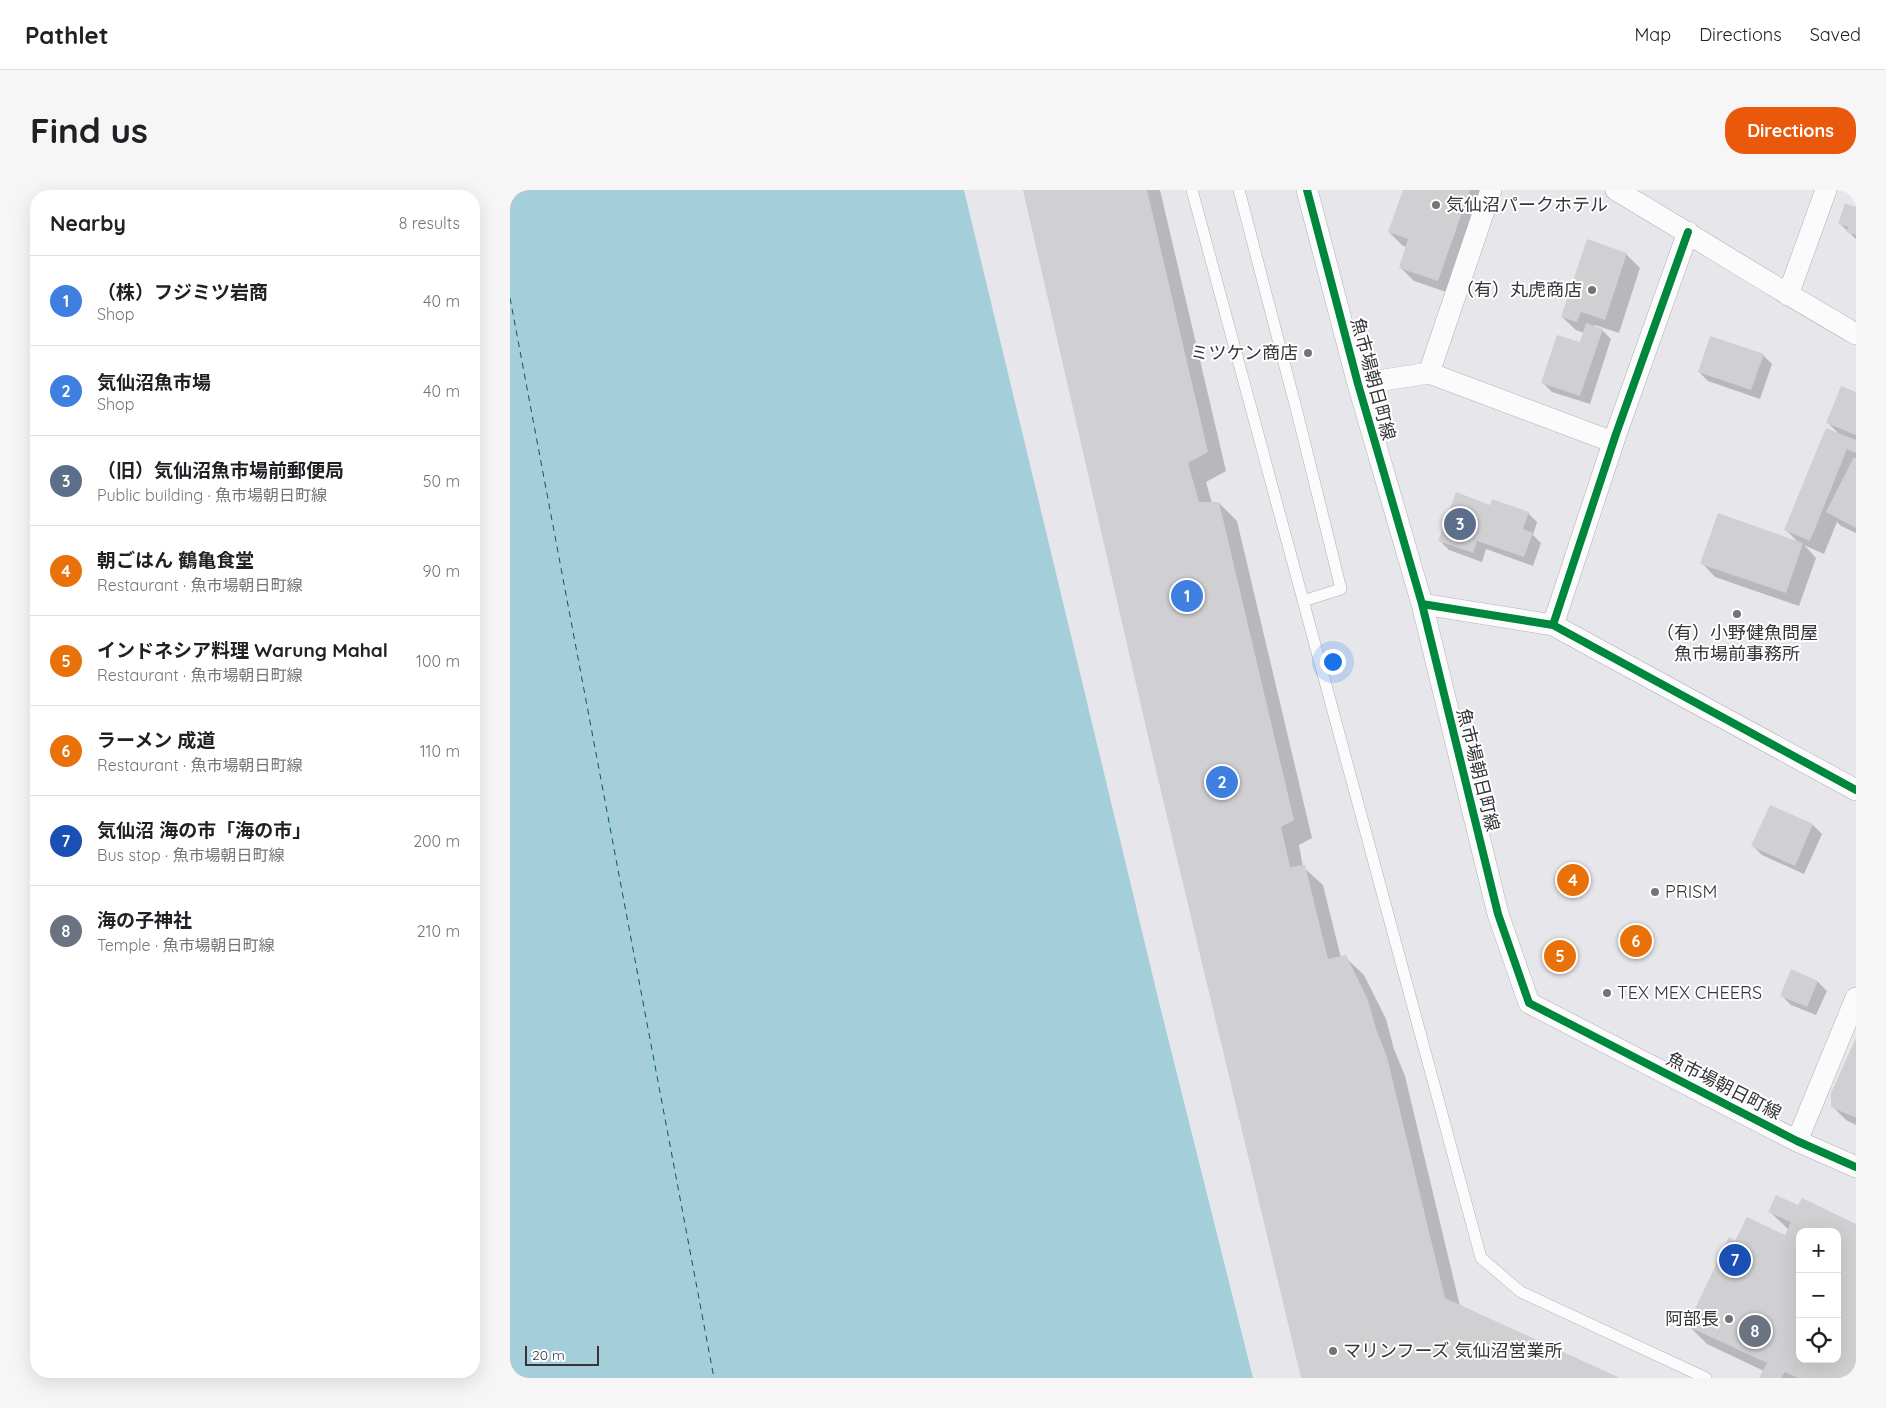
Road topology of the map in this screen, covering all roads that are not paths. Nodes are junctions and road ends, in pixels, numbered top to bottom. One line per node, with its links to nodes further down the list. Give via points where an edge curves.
1 (1192, 190): 13 (lane)
2 (1239, 190): 13 (lane, via 1341,589)
3 (1308, 190): 11 (street, 魚市場朝日町線)
4 (1491, 190): 10 (street)
5 (1616, 190): 7 (street)
6 (1826, 190): 8 (street)
7 (1688, 232): 8 (street); 12 (street)
8 (1788, 295): 9 (street)
9 (1856, 334)
10 (1429, 373): 11 (street); 12 (street)
11 (1358, 384): 14 (street, 魚市場朝日町線)
12 (1613, 442): 15 (street)
13 (1303, 601): 20 (lane, via 1481,1258 1521,1292)
14 (1422, 604): 15 (street); 18 (street, 魚市場朝日町線, via 1498,914 1530,1003)
15 (1553, 626): 16 (street)
16 (1856, 790)
17 (1855, 1002): 18 (street)
18 (1797, 1140): 19 (street, 魚市場朝日町線)
19 (1856, 1167)
20 (1706, 1378)

